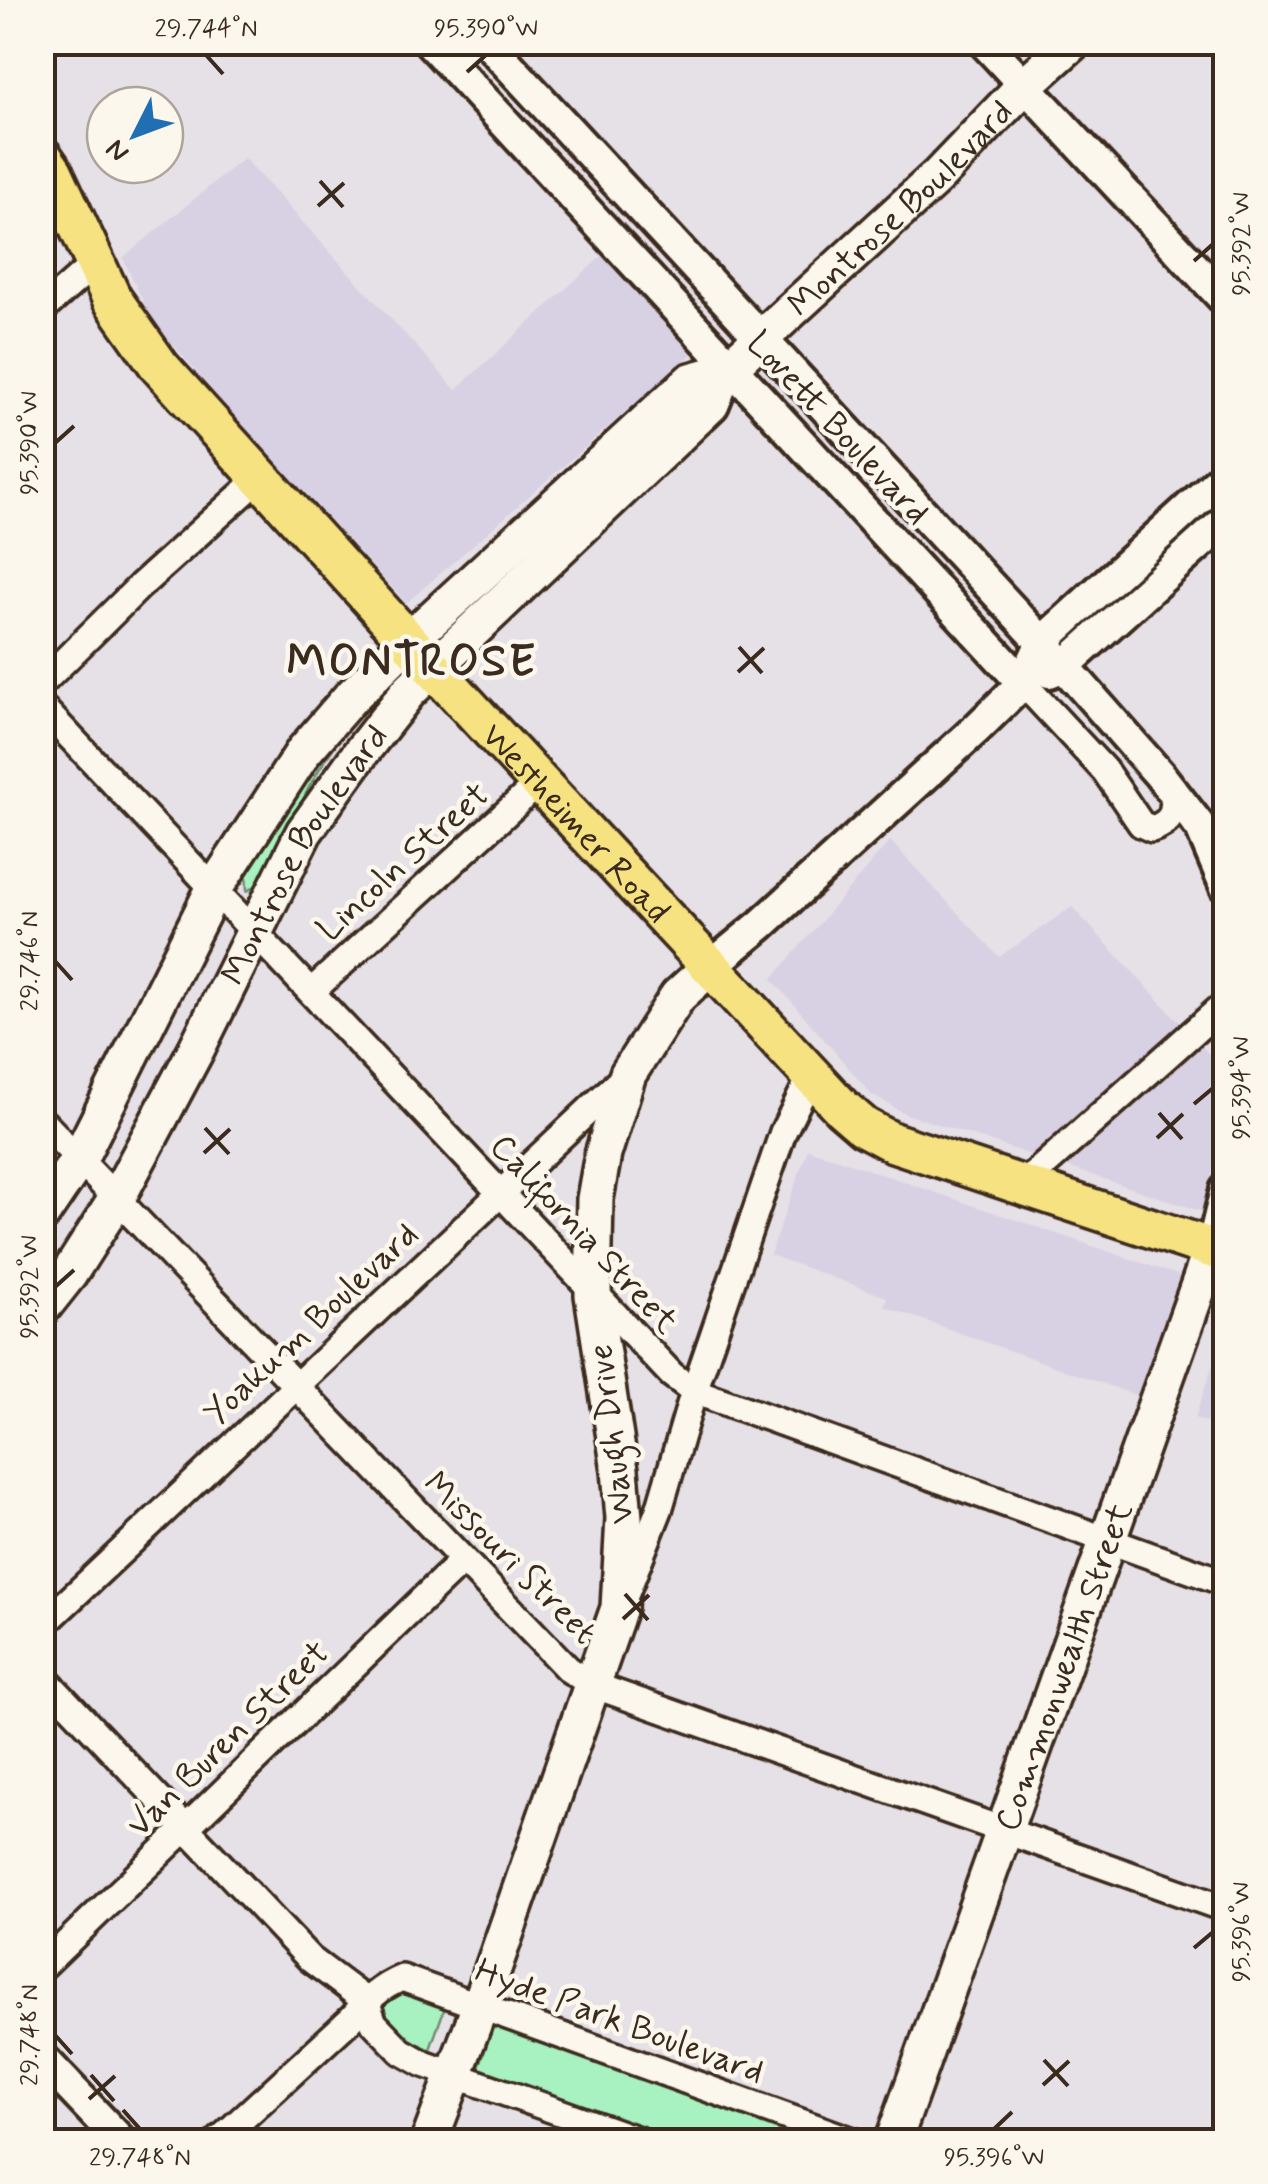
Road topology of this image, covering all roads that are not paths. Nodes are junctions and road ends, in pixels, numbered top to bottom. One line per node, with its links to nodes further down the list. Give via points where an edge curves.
1 (487, 42): 10 (street, Lovett Boulevard)
2 (984, 42): 5 (street)
3 (1073, 42): 5 (main road, Montrose Boulevard)
4 (450, 49): 11 (street, Lovett Boulevard)
5 (1024, 86): 8 (street); 10 (main road, Montrose Boulevard, via 947,167)
6 (42, 156): 7 (main road, Westheimer Road)
7 (94, 264): 9 (street); 13 (main road, Westheimer Road, via 136,336)
8 (1226, 301)
9 (42, 310)
10 (761, 338): 11 (main road, Montrose Boulevard); 15 (street, Lovett Boulevard)
11 (728, 369): 16 (main road, Montrose Boulevard, via 711,404); 19 (street, Lovett Boulevard)
12 (1226, 474): 15 (street)
13 (261, 478): 16 (main road, Westheimer Road); 18 (street)
14 (1226, 520): 17 (street)
15 (1042, 642): 17 (street, Lovett Boulevard); 19 (street)
16 (420, 654): 21 (main road, Westheimer Road); 24 (main road, Montrose Boulevard, via 349,698 304,751); 25 (main road, Montrose Boulevard, via 409,691 304,832)
17 (1064, 666): 19 (street); 22 (street, Lovett Boulevard)
18 (42, 682)
19 (1023, 683): 22 (street, Lovett Boulevard, via 1105,771 1141,824 1167,824); 26 (street)
20 (42, 707): 24 (street, California Street)
21 (540, 782): 26 (main road, Westheimer Road); 27 (street, Lincoln Street)
22 (1174, 793): 23 (street, Lovett Boulevard, via 1201,828)
23 (1224, 878)
24 (214, 889): 25 (street, California Street); 32 (main road, Montrose Boulevard)
25 (254, 930): 27 (street, California Street); 36 (main road, Montrose Boulevard)
26 (710, 966): 29 (main road, Waugh Drive, via 678,996); 30 (main road, Westheimer Road)
27 (311, 992): 35 (street, California Street)
28 (1226, 1004): 33 (street)
29 (628, 1074): 35 (street, Yoakum Boulevard); 39 (main road, Waugh Drive, via 595,1199)
30 (810, 1076): 33 (main road, Westheimer Road, via 864,1127 892,1142); 42 (street, via 783,1132)
31 (42, 1120): 32 (street, Missouri Street)
32 (78, 1159): 36 (street, Missouri Street); 37 (main road, Montrose Boulevard)
33 (1020, 1187): 38 (main road, Westheimer Road)
34 (1226, 1190): 38 (street, Commonwealth Street)
35 (501, 1194): 39 (street, California Street); 41 (street, Yoakum Boulevard)
36 (116, 1200): 40 (main road, Montrose Boulevard); 41 (street, Missouri Street)
37 (42, 1214)
38 (1218, 1250): 43 (main road, Commonwealth Street)
39 (593, 1295): 42 (street, California Street, via 664,1369); 46 (main road, Waugh Drive, via 624,1518)
40 (42, 1308)
41 (296, 1387): 44 (street, Missouri Street); 47 (street, Yoakum Boulevard)
42 (694, 1390): 43 (street, California Street); 46 (street, via 659,1510)
43 (1108, 1542): 45 (street, California Street); 51 (main road, Commonwealth Street)
44 (462, 1562): 49 (street, Missouri Street, via 563,1665); 50 (street, Van Buren Street)
45 (1226, 1583)
46 (618, 1608): 49 (main road, Waugh Drive)
47 (42, 1626)
48 (42, 1676): 50 (street)
49 (593, 1685): 51 (street, Missouri Street); 55 (main road, Waugh Drive)
50 (184, 1827): 53 (street, Van Buren Street); 54 (street, via 310,1959)
51 (1003, 1831): 52 (street, Missouri Street); 63 (main road, Commonwealth Street)
52 (1226, 1909)
53 (42, 1967)
54 (366, 2001): 55 (street, Hyde Park Boulevard, via 402,1978); 57 (street, via 374,2023 401,2052); 59 (street)
55 (480, 2006): 57 (main road, Waugh Drive); 62 (street, Hyde Park Boulevard)
56 (42, 2058): 58 (street)
57 (454, 2074): 60 (main road, Waugh Drive); 61 (street)
58 (122, 2142)
59 (217, 2142)
60 (430, 2142)
61 (644, 2142)
62 (856, 2142)
63 (893, 2142)

